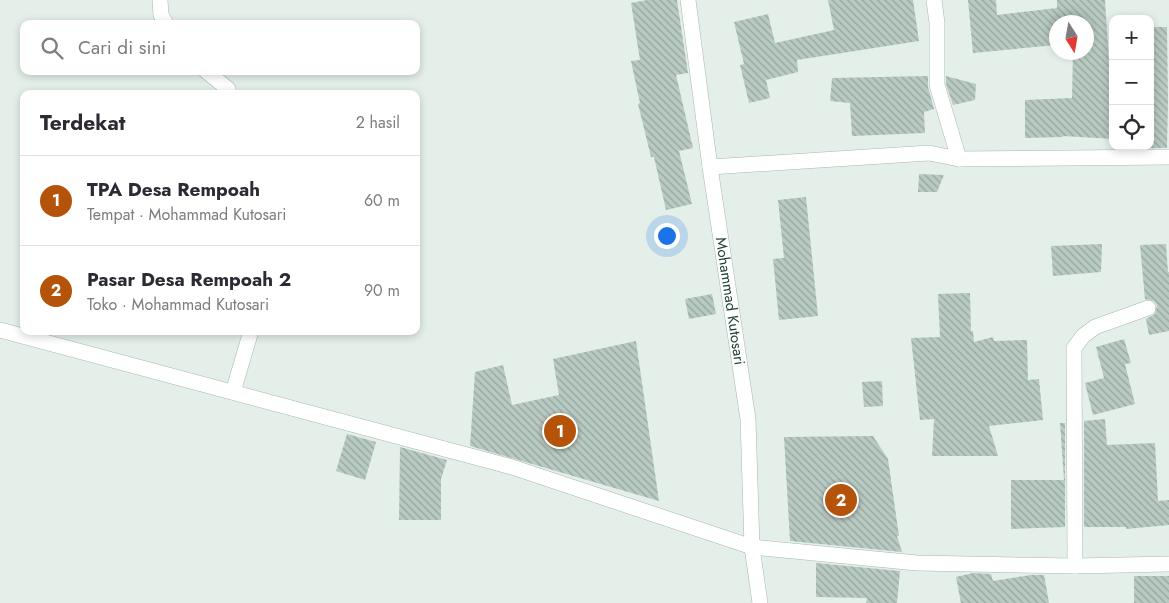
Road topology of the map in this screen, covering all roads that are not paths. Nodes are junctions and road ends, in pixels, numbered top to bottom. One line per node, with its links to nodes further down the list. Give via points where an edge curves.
1 (160, 0): 4 (street)
2 (688, 0): 9 (street, Mohammad Kutosari)
3 (934, 0): 8 (street, via 937,85)
4 (164, 20)
5 (211, 75): 6 (street)
6 (228, 90)
7 (1169, 157): 8 (street)
8 (959, 159): 9 (street, via 929,153)
9 (710, 167): 14 (street, Mohammad Kutosari, via 748,419)
10 (1148, 308): 16 (street, via 1095,327 1074,348)
11 (0, 330): 13 (street)
12 (250, 335): 13 (street)
13 (233, 392): 14 (street, via 512,467)
14 (752, 547): 16 (street, via 917,563); 17 (street, Mohammad Kutosari)
15 (1169, 564): 16 (street)
16 (1075, 566)
17 (760, 603)

